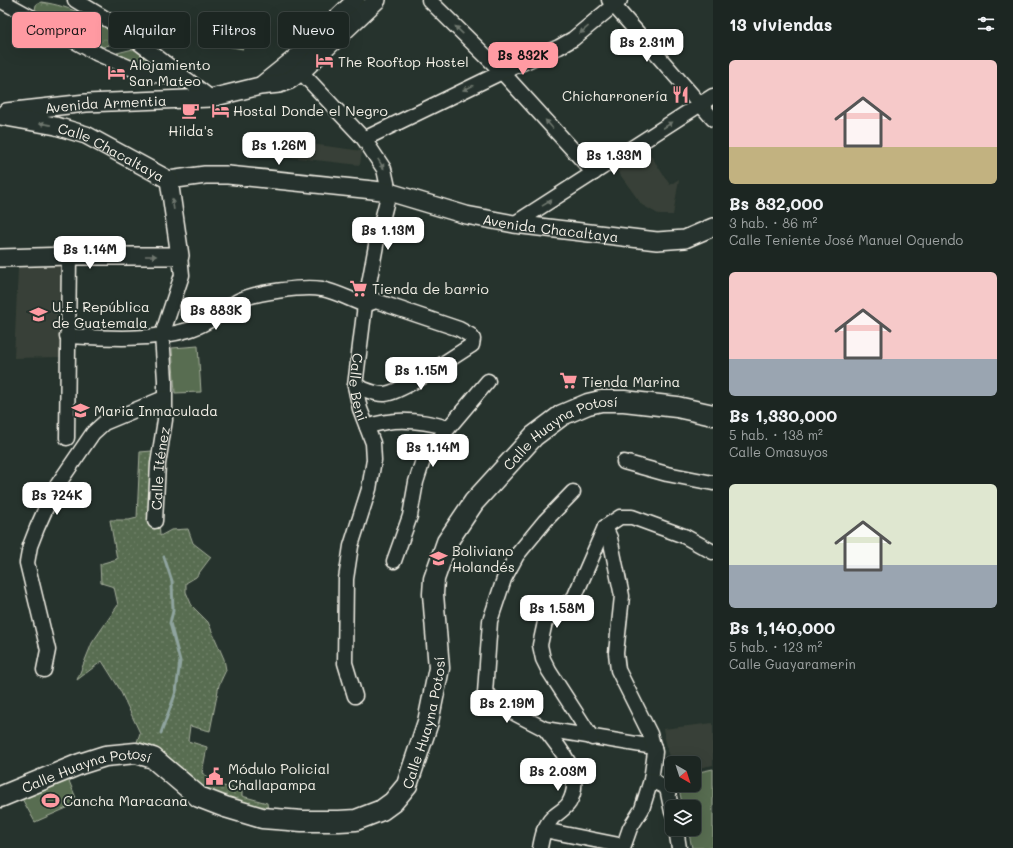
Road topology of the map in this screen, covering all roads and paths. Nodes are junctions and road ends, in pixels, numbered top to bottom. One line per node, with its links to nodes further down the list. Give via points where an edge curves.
1 (0, 0): 7 (street)
2 (75, 0): 10 (street, via 112,23)
3 (356, 0): 8 (main road)
4 (377, 0): 8 (main road)
5 (429, 0): 9 (street, one-way to 5)
6 (614, 2): 9 (street, one-way to 9, via 573,39); 13 (street)
7 (14, 4): 10 (street, via 98,54 140,72)
8 (297, 66): 12 (main road, Avenida Armentia, via 290,80); 17 (street, Calle Beni)
9 (502, 72): 17 (street, one-way to 17); 18 (street, one-way to 9)
10 (189, 81): 12 (street)
11 (713, 96): 13 (street)
12 (211, 98): 14 (main road, Avenida Armentia, via 86,103)
13 (700, 104): 16 (street); 18 (street, one-way to 13)
14 (0, 113)
15 (0, 116): 19 (main road, Calle Chacaltaya, one-way to 15, via 86,135 56,126)
16 (713, 119)
17 (364, 139): 20 (street, Calle Beni, one-way to 20, via 384,169)
18 (594, 173): 21 (street, one-way to 18)
19 (169, 180): 20 (main road, Calle Chacaltaya, via 228,175); 24 (main road, Calle Iténez, one-way to 19)
20 (390, 192): 21 (main road, Avenida Chacaltaya, via 466,215); 26 (street, Calle Beni, via 377,240)
21 (514, 224): 22 (main road, Avenida Chacaltaya, via 657,241 685,239)
22 (713, 227)
23 (69, 256): 24 (main road, one-way to 24); 25 (main road); 28 (street)
24 (180, 256): 27 (street, Calle Iténez, via 180,280)
25 (0, 258)
26 (365, 305): 27 (street, via 322,289 262,293 240,300 198,327); 30 (street, Calle Beni); 30 (street, via 376,301 389,305 459,330 470,335 474,342 391,393 373,393)
27 (162, 335): 28 (street, via 112,338); 31 (street, Calle Iténez, via 166,380)
28 (67, 336): 35 (street)
29 (488, 381): 34 (street)
30 (356, 386): 33 (street, Calle Beni, via 360,409)
31 (164, 398): 39 (street, Calle Iténez, via 165,420 158,464); 43 (street, via 112,419 97,430 54,490 37,528 27,563 48,650)
32 (713, 415): 49 (highway, Calle Huayna Potosí, via 677,407 624,401 588,404 562,415 542,430 474,502 447,542 434,579 438,668 421,743 407,785 393,802 382,810 356,820 302,821 262,818 225,808 199,797 158,761 136,753 104,756)
33 (367, 427): 34 (street, via 381,422 402,420 425,421); 44 (street, Calle Beni, via 373,443 373,471 351,546 346,579 345,663)
34 (448, 428): 42 (street, via 419,467 410,516)
35 (67, 438)
36 (624, 462): 37 (street)
37 (713, 483)
38 (573, 492): 45 (street, via 517,555 504,579 490,621 485,693 512,712)
39 (155, 521)
40 (605, 527): 41 (street, via 620,517 632,517 684,536); 46 (street, via 574,598 556,610 545,622 540,645 549,671); 47 (street, via 610,538 622,596 616,653 618,670)
41 (713, 552)
42 (394, 561)
43 (44, 670)
44 (355, 696)
45 (545, 729): 46 (street); 51 (street, via 570,761 574,784 568,804)
46 (592, 738): 47 (street)
47 (654, 747): 48 (street)
48 (651, 780): 50 (street, via 667,788); 53 (street, via 642,809 630,828)
49 (0, 798)
50 (670, 800)
51 (544, 830): 53 (street); 54 (street)
52 (677, 836): 55 (street)
53 (623, 847)
54 (540, 848)
55 (680, 848)

